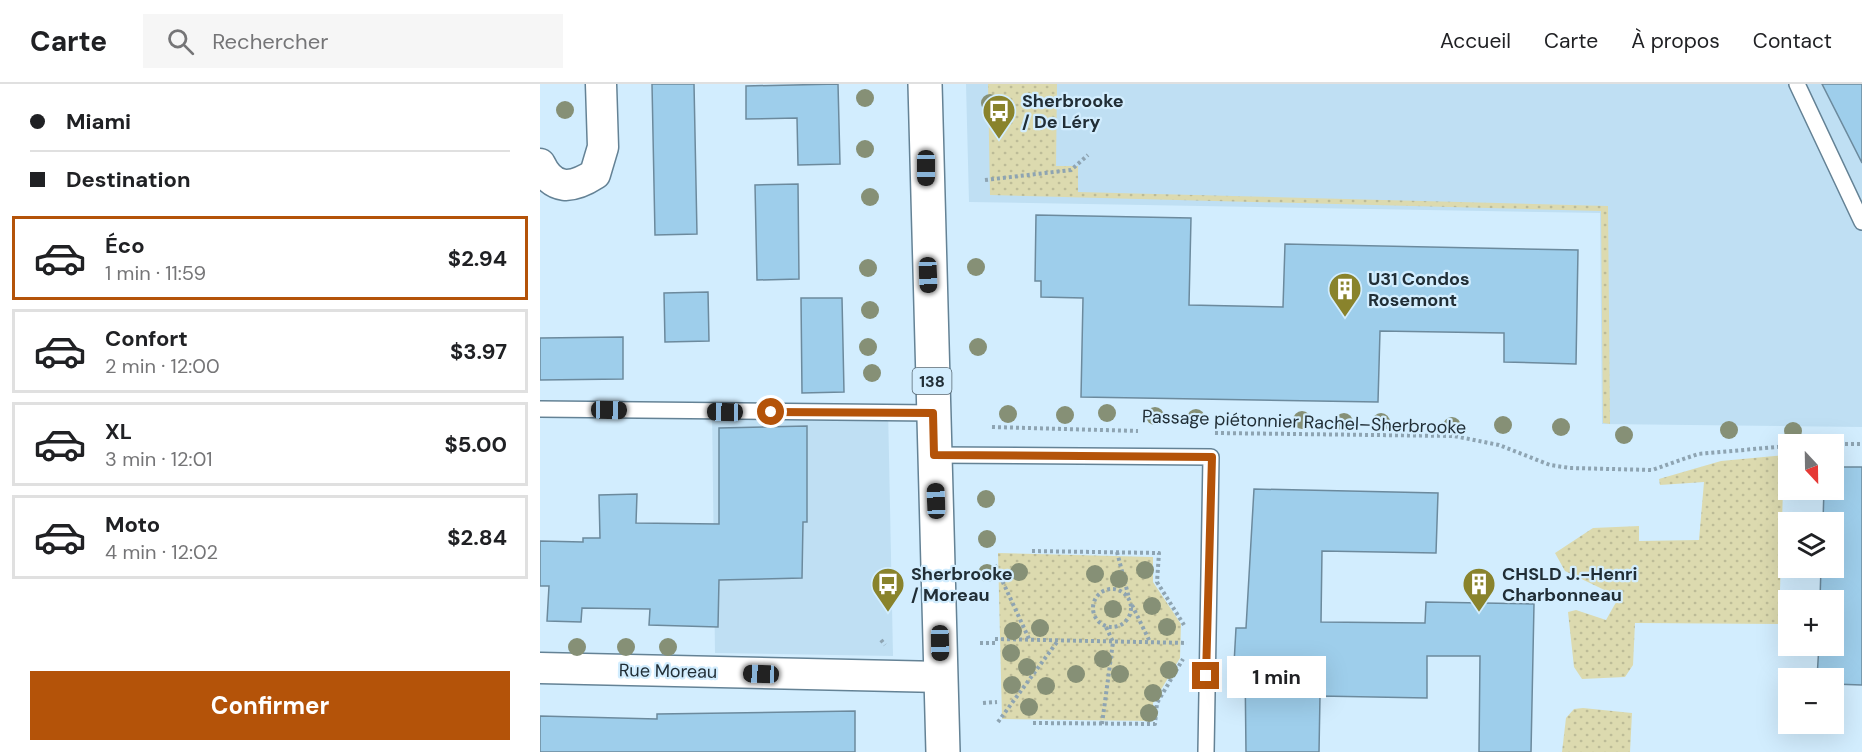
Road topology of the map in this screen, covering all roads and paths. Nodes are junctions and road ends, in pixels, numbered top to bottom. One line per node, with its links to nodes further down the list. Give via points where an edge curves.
1 (601, 84): 5 (street, via 603,147 595,174 571,185 557,183 546,177)
2 (925, 84): 9 (main road, 138)
3 (1797, 84): 7 (lane)
4 (1088, 155): 6 (path, via 1071,170)
5 (540, 164)
6 (985, 180)
7 (1862, 222)
8 (540, 409): 9 (lane)
9 (933, 413): 16 (main road, 138)
10 (992, 427): 11 (path, Passage piétonnier Rachel–Sherbrooke)
11 (1143, 431)
12 (1213, 433): 15 (path, Passage piétonnier Rachel–Sherbrooke, via 1454,436 1499,445 1550,465 1652,470 1698,454)
13 (1844, 444): 14 (path)
14 (1862, 444)
15 (1778, 447)
16 (934, 455): 30 (lane, via 1212,457); 32 (main road, 138)
17 (1032, 551): 18 (path)
18 (1117, 552): 20 (path); 27 (path, via 1159,553 1157,582 1184,624)
19 (995, 565): 23 (path)
20 (1130, 602): 21 (path, via 1127,620 1118,626); 21 (path, via 1118,590 1099,595 1094,613); 26 (path)
21 (1106, 626): 25 (path)
22 (881, 640): 29 (path)
23 (1030, 641): 24 (path); 28 (path)
24 (1057, 641): 25 (path); 35 (path)
25 (1113, 642): 26 (path); 37 (path)
26 (1150, 642): 27 (path)
27 (1185, 642): 30 (path); 37 (path, via 1183,660 1157,703 1155,724)
28 (981, 643)
29 (885, 645)
30 (1207, 647): 39 (lane)
31 (540, 668): 32 (street, Rue Moreau)
32 (941, 677): 38 (main road, 138)
33 (997, 702): 34 (path)
34 (983, 703)
35 (998, 722)
36 (1033, 723): 37 (path)
37 (1102, 724)
38 (943, 752)
39 (1206, 752)

